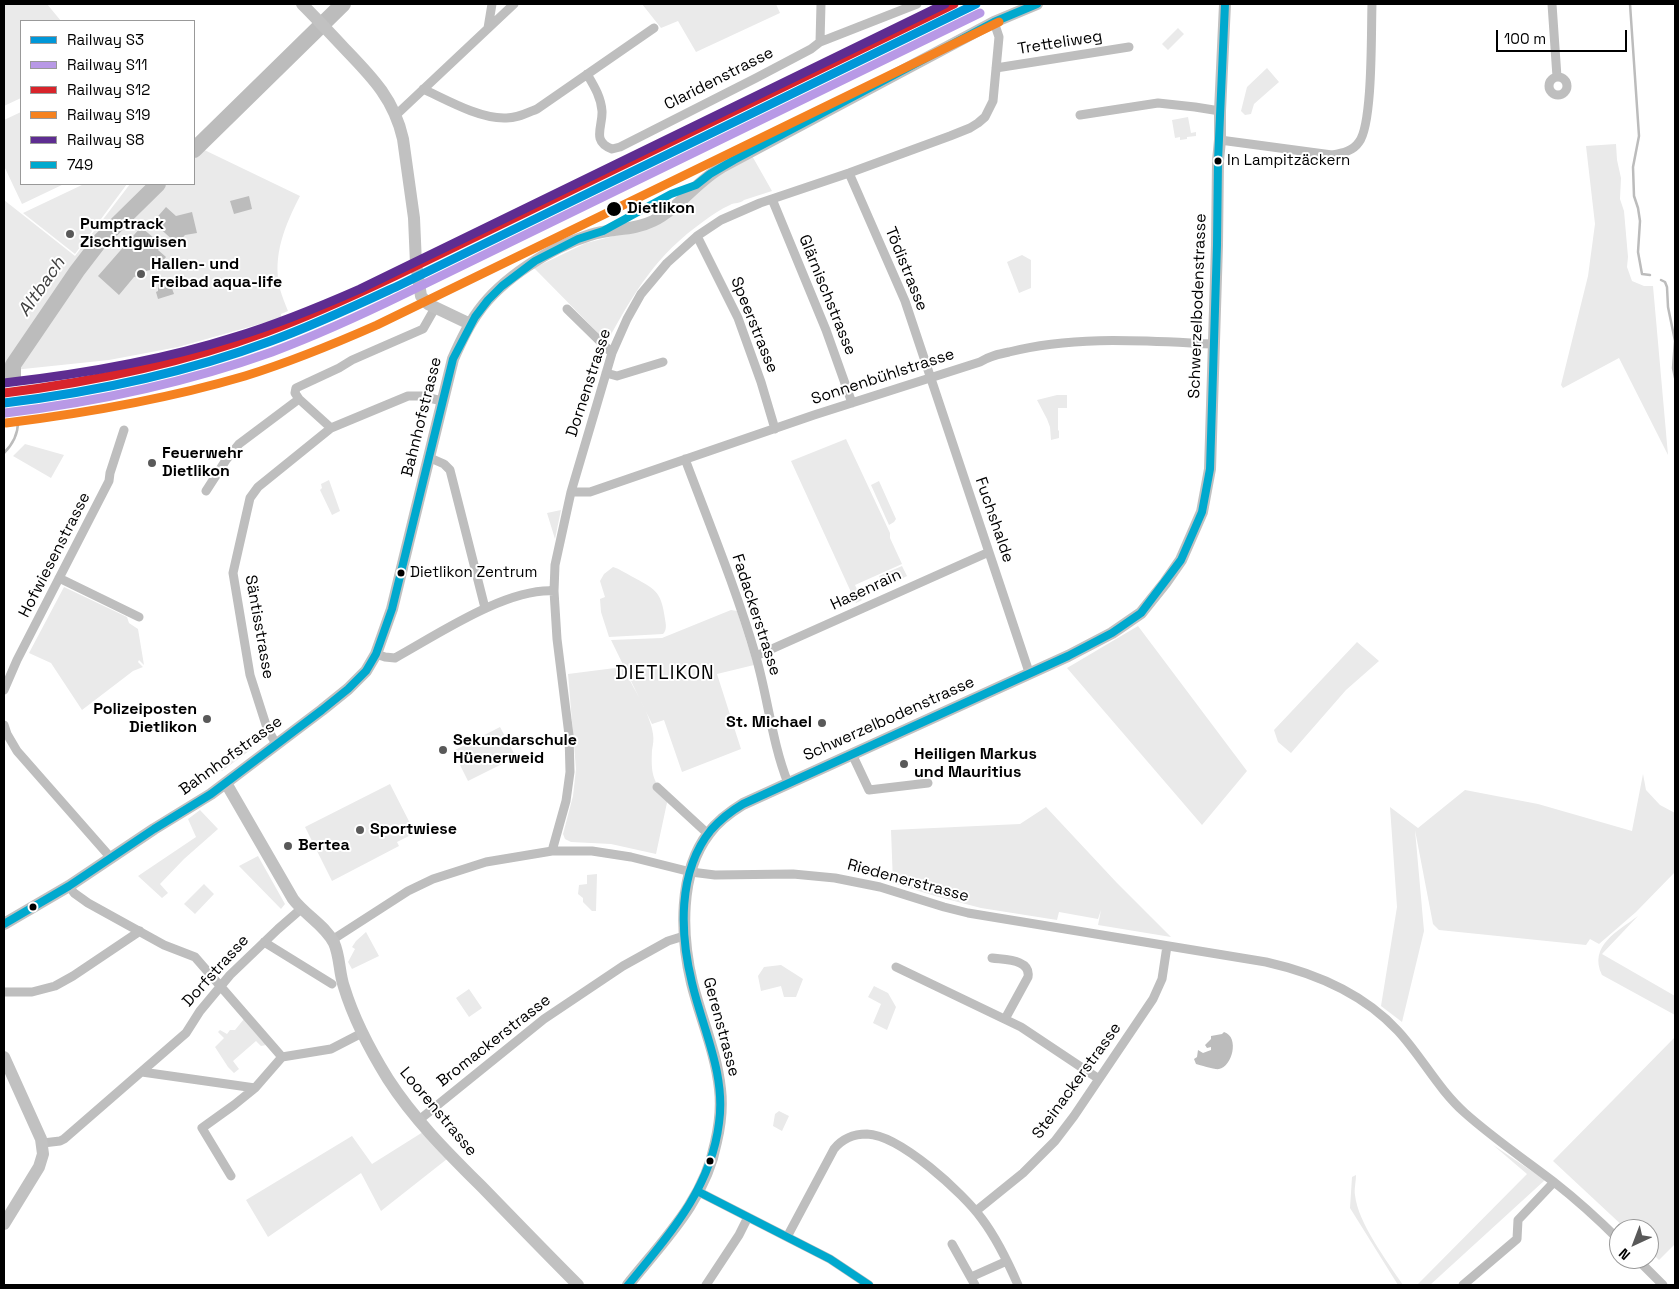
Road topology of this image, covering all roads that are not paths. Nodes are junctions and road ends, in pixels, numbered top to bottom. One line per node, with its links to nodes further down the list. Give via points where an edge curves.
1 (302, 4): 21 (street, via 384,91)
2 (492, 4): 11 (street)
3 (514, 4): 11 (street)
4 (821, 4): 13 (street)
5 (918, 4): 13 (street, Claridenstrasse)
6 (1037, 4): 10 (street, Bahnhofstrasse)
7 (1224, 4): 19 (street, Schwerzelbodenstrasse)
8 (1372, 4): 22 (street, via 1367,116 1363,137 1356,146 1350,151 1332,155)
9 (1552, 4): 17 (street)
10 (994, 22): 15 (street, Dornenstrasse, via 999,36); 28 (street, Bahnhofstrasse, via 722,167 705,177 667,213 652,222 590,235 536,261 484,303)
11 (488, 28): 18 (street)
12 (654, 28): 16 (street)
13 (820, 42): 16 (street, Claridenstrasse, via 620,147 612,148 602,143 599,96)
14 (1129, 47): 15 (street, Tretteliweg)
15 (996, 68): 23 (street, Dornenstrasse, via 993,101 976,124)
16 (587, 74): 18 (street, via 537,109 521,116 504,118 486,116)
17 (1557, 77): 17 (street, via 1552,79 1549,88 1559,95 1566,91 1567,86 1565,80)
18 (423, 89): 21 (street)
19 (1220, 112): 20 (street, via 1158,103); 22 (street, Schwerzelbodenstrasse)
20 (1080, 114)
21 (396, 115): 26 (street, via 403,139 414,218 419,287 424,301)
22 (1220, 140): 29 (street, Schwerzelbodenstrasse)
23 (849, 173): 24 (street, Dornenstrasse); 33 (street, Tödistrasse, via 905,301)
24 (772, 199): 25 (street, Dornenstrasse, via 737,212); 36 (street, Glärnischstrasse)
25 (697, 236): 30 (street, Dornenstrasse, via 641,294); 38 (street, Speerstrasse, via 738,318)
26 (435, 308): 28 (street); 34 (street, via 422,329 296,388)
27 (567, 310): 30 (street)
28 (470, 324): 35 (street, Bahnhofstrasse, via 453,359)
29 (1213, 344): 33 (street, Sonnenbühlstrasse, via 1108,340 1018,349); 51 (street, Schwerzelbodenstrasse, via 1210,469 1202,512 1181,560 1154,595 1112,633)
30 (612, 353): 32 (street, Dornenstrasse)
31 (663, 362): 32 (street, via 617,376)
32 (606, 373): 43 (street, Dornenstrasse)
33 (930, 378): 36 (street, Sonnenbühlstrasse); 44 (street, Fuchshalde)
34 (299, 400): 37 (street); 42 (street, via 239,444)
35 (442, 401): 37 (street, Säntisstrasse, via 408,396); 40 (street, Bahnhofstrasse)
36 (852, 402): 38 (street, Sonnenbühlstrasse)
37 (330, 428): 54 (street, Säntisstrasse, via 253,492 233,573 250,675 267,728)
38 (775, 428): 41 (street, Sonnenbühlstrasse)
39 (124, 430): 45 (street, Hofwiesenstrasse, via 109,481)
40 (428, 457): 47 (street, via 450,470); 49 (street, Bahnhofstrasse, via 392,609)
41 (685, 459): 43 (street, Sonnenbühlstrasse, via 590,492); 50 (street, Fadackerstrasse)
42 (206, 491)
43 (571, 492): 46 (street, Dornenstrasse, via 555,566)
44 (989, 552): 50 (street, Hasenrain); 51 (street, Fuchshalde)
45 (60, 578): 48 (street); 52 (street, Hofwiesenstrasse)
46 (554, 592): 47 (street, via 540,590); 61 (street, Dornenstrasse, via 570,772 566,801)
47 (485, 608): 49 (street, via 396,658)
48 (139, 617)
49 (376, 654): 54 (street, Bahnhofstrasse, via 366,671 348,689)
50 (756, 656): 57 (street, Fadackerstrasse, via 780,764)
51 (1029, 672): 55 (street, Schwerzelbodenstrasse)
52 (4, 690)
53 (4, 725): 62 (street, via 17,751)
54 (276, 744): 56 (street, Bahnhofstrasse)
55 (852, 754): 57 (street, Schwerzelbodenstrasse); 58 (street, via 869,790)
56 (226, 783): 62 (street, Bahnhofstrasse); 65 (street)
57 (788, 783): 60 (street, Schwerzelbodenstrasse, via 736,808)
58 (928, 783)
59 (657, 787): 60 (street)
60 (708, 834): 63 (street, Schwerzelbodenstrasse)
61 (552, 851): 63 (street, Riedenerstrasse, via 592,851 631,856); 69 (street, Riedenerstrasse, via 486,862 433,879 408,891)
62 (111, 858): 64 (street, Bahnhofstrasse)
63 (691, 872): 68 (street, Gerenstrasse, via 686,892); 71 (street, Riedenerstrasse, via 834,878 880,887 968,913)
64 (69, 886): 66 (street, Bahnhofstrasse); 67 (street, via 88,904)
65 (301, 909): 69 (street, Loorenstrasse); 70 (street, Dorfstrasse)
66 (4, 924)
67 (140, 931): 75 (street, via 195,957); 76 (street, via 55,986 32,992)
68 (684, 936): 84 (street, Bromackerstrasse, via 651,949 590,988 522,1036); 88 (street, Gerenstrasse, via 692,984 710,1038 720,1091 716,1141)
69 (332, 940): 78 (street, Loorenstrasse, via 344,988)
70 (264, 942): 74 (street); 75 (street, Dorfstrasse)
71 (1167, 946): 82 (street, Steinackerstrasse, via 1156,993); 87 (street, Riedenerstrasse, via 1294,968 1345,990 1399,1032 1441,1088 1487,1133)
72 (992, 958): 77 (street, via 1022,963 1028,971 1028,977)
73 (896, 967): 77 (street)
74 (332, 984)
75 (221, 985): 80 (street); 81 (street, Dorfstrasse, via 186,1033)
76 (4, 992)
77 (1005, 1019): 82 (street)
78 (362, 1033): 80 (street, via 331,1049); 84 (street, Loorenstrasse, via 389,1080)
79 (4, 1057): 85 (street)
80 (282, 1057): 83 (street)
81 (142, 1072): 83 (street); 85 (street, Dorfstrasse, via 62,1140)
82 (1099, 1078): 89 (street, Steinackerstrasse, via 1071,1121 1045,1152)
83 (255, 1088): 86 (street, via 202,1128)
84 (419, 1120): 98 (street, Loorenstrasse)
85 (43, 1144): 91 (street, via 41,1164)
86 (231, 1176)
87 (1554, 1182): 92 (street, Riedenerstrasse); 104 (street, via 1518,1220 1517,1239)
88 (698, 1192): 90 (street); 99 (street, Gerenstrasse, via 679,1224)
89 (976, 1211): 93 (street, via 943,1178 910,1153 878,1136 858,1135 845,1139 832,1152); 95 (street)
90 (748, 1217): 93 (street); 100 (street, via 742,1232)
91 (4, 1224)
92 (1609, 1230)
93 (787, 1237): 101 (street, via 839,1264)
94 (952, 1244): 97 (street)
95 (1007, 1261): 97 (street); 103 (street)
96 (1647, 1269): 105 (street)
97 (971, 1277): 102 (street)
98 (578, 1285)
99 (628, 1285)
100 (706, 1285)
101 (869, 1285)
102 (976, 1285)
103 (1018, 1285)
104 (1463, 1285)
105 (1663, 1285)

